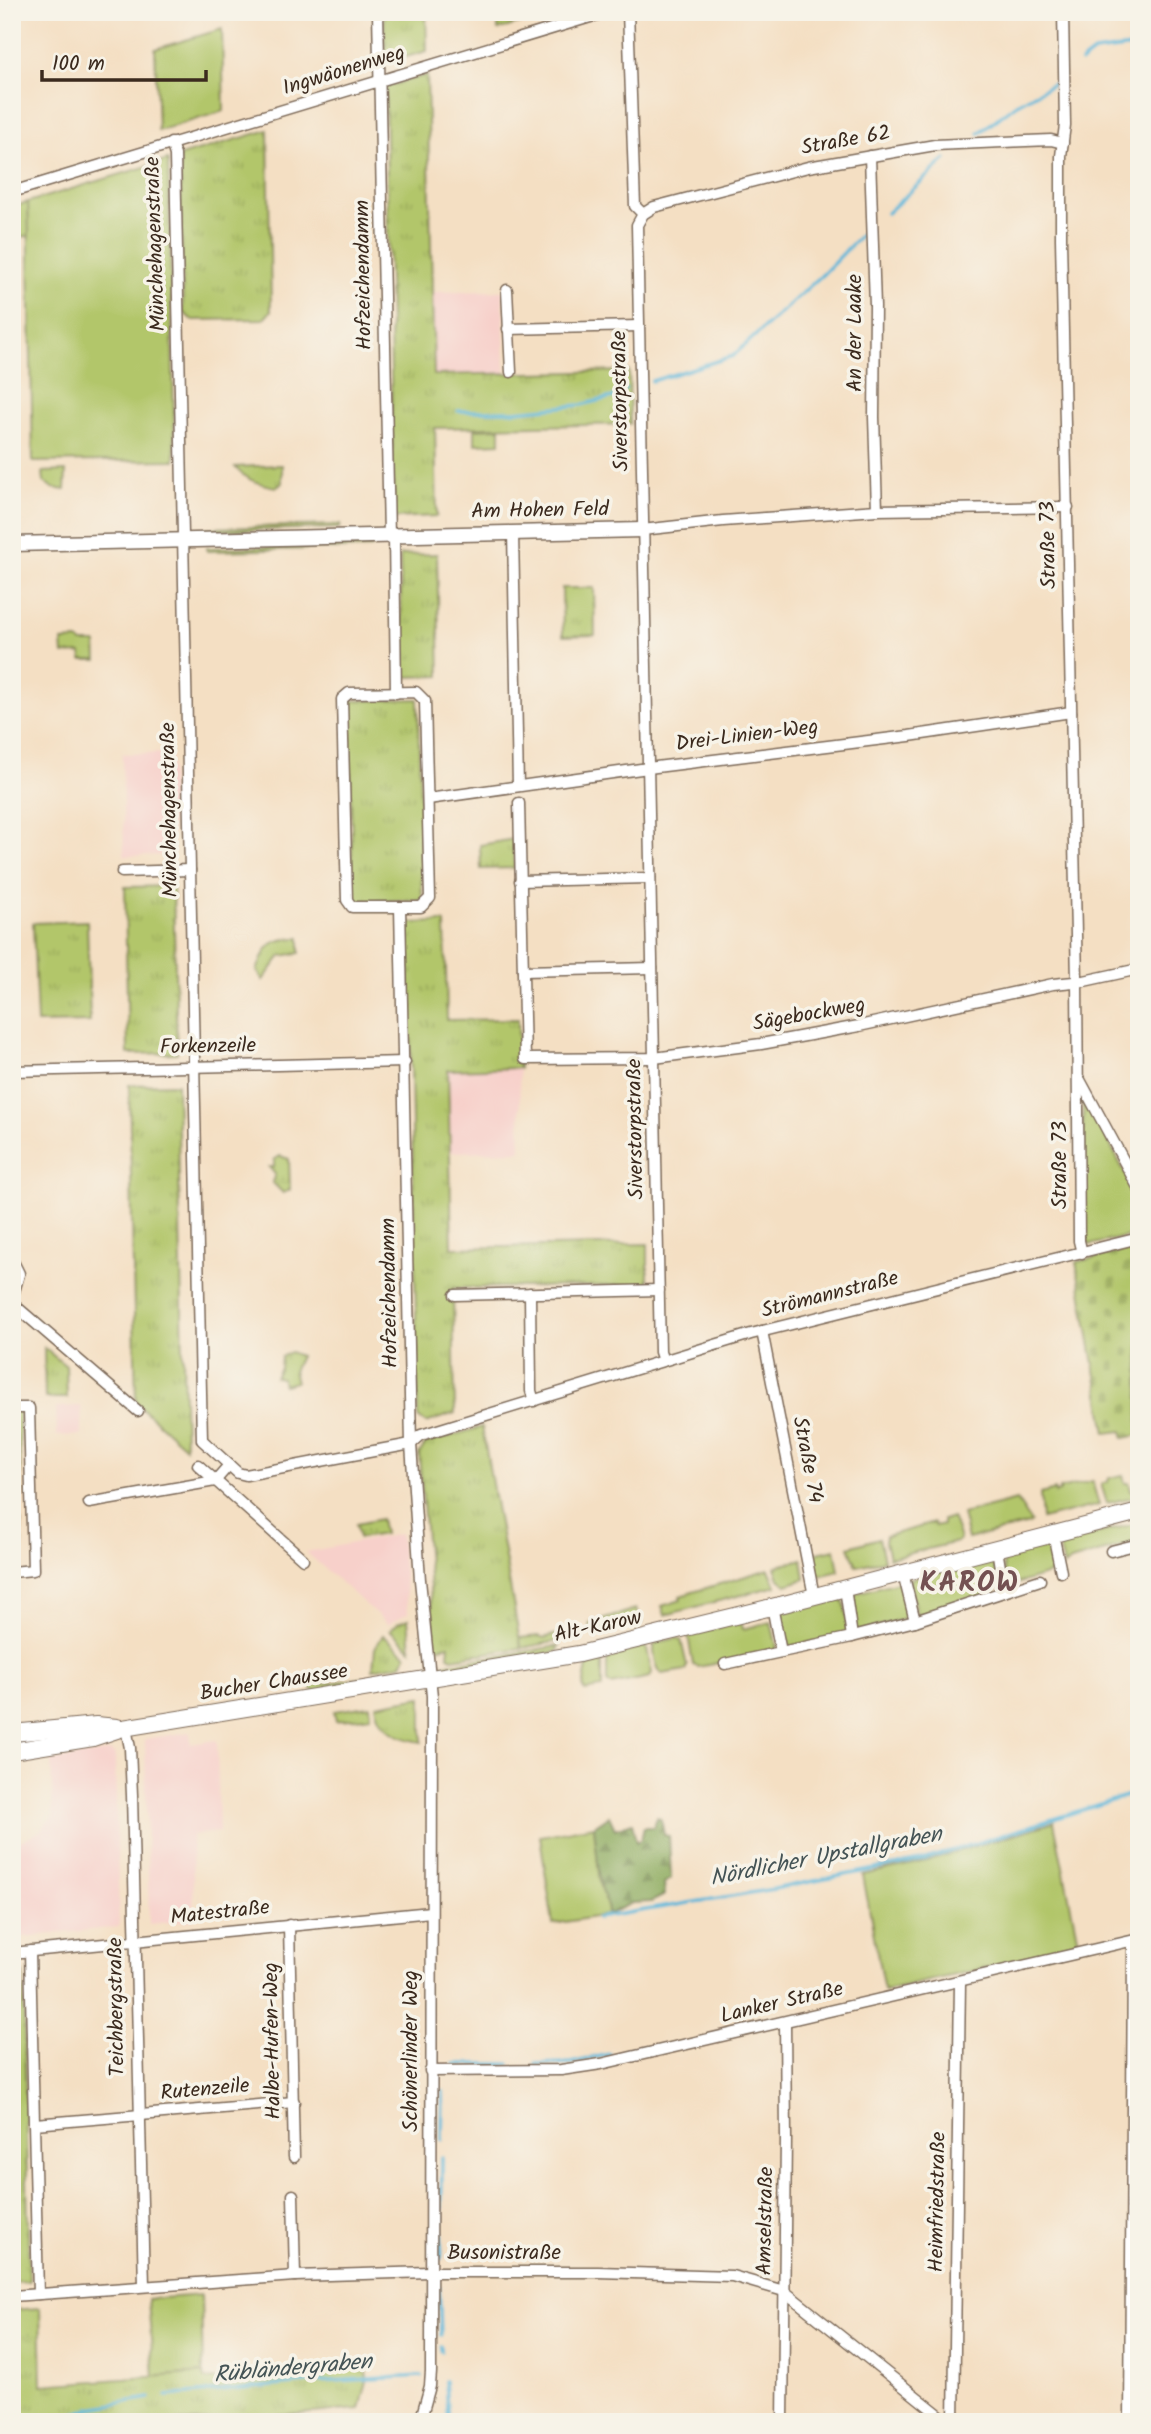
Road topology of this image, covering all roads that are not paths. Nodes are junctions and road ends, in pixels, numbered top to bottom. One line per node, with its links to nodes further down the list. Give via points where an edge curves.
1 (378, 12): 5 (street, Hofzeichendamm)
2 (607, 12): 5 (street, Ingwäonenweg)
3 (628, 12): 10 (street, Siverstorpstraße, via 635,206)
4 (1063, 12): 7 (street, Straße 73)
5 (379, 81): 6 (street, Ingwäonenweg); 19 (street, Hofzeichendamm)
6 (171, 143): 9 (street, Ingwäonenweg); 20 (street, Münchehagenstraße, via 175,155)
7 (1063, 143): 8 (street, Straße 62, via 935,145); 15 (street, Straße 73, via 1061,253)
8 (870, 156): 10 (street, Straße 62, via 754,180); 16 (street, An der Laake)
9 (12, 192)
10 (643, 214): 12 (street, Siverstorpstraße, via 637,225)
11 (507, 290): 13 (street)
12 (639, 326): 13 (street); 17 (street, Siverstorpstraße)
13 (508, 329): 14 (street)
14 (511, 372)
15 (1068, 507): 16 (street, Am Hohen Feld); 23 (street, Straße 73)
16 (877, 510): 17 (street, Am Hohen Feld)
17 (642, 530): 18 (street, Am Hohen Feld); 24 (street, Siverstorpstraße)
18 (513, 533): 19 (street, Am Hohen Feld); 25 (street)
19 (391, 536): 20 (street, Am Hohen Feld); 22 (street, Hofzeichendamm)
20 (183, 539): 21 (street, Am Hohen Feld); 28 (street, Münchehagenstraße)
21 (12, 544)
22 (396, 693): 26 (street, via 416,692 425,701); 32 (street, via 349,693 342,699 342,710 346,900 352,907)
23 (1071, 712): 24 (street, Drei-Linien-Weg); 36 (street, Straße 73)
24 (648, 768): 25 (street, Drei-Linien-Weg); 30 (street, Siverstorpstraße)
25 (519, 786): 26 (street, Drei-Linien-Weg)
26 (428, 799): 32 (street, via 430,898 421,907)
27 (519, 803): 31 (street)
28 (190, 870): 29 (street); 39 (street, Münchehagenstraße)
29 (122, 872)
30 (650, 878): 31 (street); 33 (street, Siverstorpstraße)
31 (520, 881): 35 (street)
32 (400, 907): 38 (street, Hofzeichendamm)
33 (652, 968): 35 (street); 37 (street, Siverstorpstraße)
34 (1139, 969): 36 (street, Sägebockweg)
35 (523, 971): 37 (street, Sägebockweg, via 526,1059)
36 (1077, 981): 37 (street, Sägebockweg, via 761,1044); 41 (street, Straße 73)
37 (654, 1058): 46 (street, Siverstorpstraße)
38 (405, 1062): 39 (street, Forkenzeile); 56 (street, Hofzeichendamm)
39 (194, 1067): 40 (street, Forkenzeile); 58 (street, Münchehagenstraße, via 202,1440)
40 (12, 1072)
41 (1078, 1077): 42 (street, Straße 73); 44 (street, Straße 73)
42 (1139, 1189)
43 (1139, 1238): 44 (street, Strömannstraße)
44 (1082, 1253): 51 (street, Strömannstraße)
45 (12, 1264): 47 (street, via 17,1275)
46 (659, 1290): 48 (street); 52 (street, Siverstorpstraße)
47 (12, 1292)
48 (530, 1293): 49 (street); 53 (street)
49 (455, 1296)
50 (12, 1303): 55 (street)
51 (762, 1331): 52 (street, Strömannstraße); 73 (street, Straße 74)
52 (663, 1361): 53 (street, Strömannstraße)
53 (534, 1401): 56 (street, Strömannstraße, via 421,1436)
54 (12, 1408): 67 (street, via 29,1408 33,1570)
55 (138, 1411)
56 (411, 1444): 58 (street, Strömannstraße, via 246,1475); 79 (street, Hofzeichendamm)
57 (198, 1465): 59 (street)
58 (229, 1465): 59 (street)
59 (215, 1481): 60 (street); 66 (street)
60 (89, 1503)
61 (1138, 1514): 62 (main road, Alt-Karow)
62 (1053, 1534): 64 (main road, Alt-Karow); 68 (street)
63 (1139, 1544): 65 (street)
64 (997, 1549): 69 (main road, Alt-Karow); 72 (street)
65 (1111, 1551)
66 (303, 1559)
67 (12, 1572)
68 (1061, 1572)
69 (903, 1573): 71 (main road, Alt-Karow); 75 (street)
70 (1040, 1580): 72 (street)
71 (845, 1588): 73 (main road, Alt-Karow); 76 (street)
72 (1004, 1592): 75 (street)
73 (814, 1596): 74 (main road, Alt-Karow)
74 (772, 1606): 77 (street); 79 (main road, Alt-Karow, via 579,1654)
75 (915, 1621): 76 (street)
76 (852, 1637): 77 (street)
77 (781, 1652): 78 (street)
78 (725, 1664)
79 (431, 1678): 80 (main road, Bucher Chaussee); 83 (street, Schönerlinder Weg)
80 (125, 1728): 81 (main road, Bucher Chaussee, via 96,1725); 82 (main road, Bucher Chaussee); 86 (street, Teichbergstraße, via 130,1748)
81 (12, 1732)
82 (12, 1751)
83 (431, 1912): 84 (street, Matestraße); 91 (street, Schönerlinder Weg)
84 (289, 1925): 86 (street, Matestraße); 92 (street, Halbe-Hufen-Weg)
85 (1135, 1940): 89 (street, Lanker Straße); 95 (street)
86 (135, 1942): 87 (street, Matestraße); 93 (street, Teichbergstraße)
87 (30, 1951): 88 (street, Matestraße); 94 (street)
88 (12, 1953)
89 (960, 1982): 90 (street, Lanker Straße); 107 (street, Heimfriedstraße)
90 (785, 2022): 91 (street, Lanker Straße, via 582,2068); 101 (street, Amselstraße)
91 (430, 2071): 98 (street, Schönerlinder Weg)
92 (294, 2102): 93 (street, Rutenzeile); 96 (street, Halbe-Hufen-Weg)
93 (139, 2115): 94 (street, Rutenzeile); 100 (street, Teichbergstraße)
94 (35, 2124): 102 (street)
95 (1136, 2134): 108 (street)
96 (294, 2157)
97 (293, 2194): 99 (street)
98 (430, 2272): 99 (street, Busonistraße); 101 (street, Busonistraße, via 733,2276); 104 (street, Schönerlinder Weg, via 430,2386)
99 (295, 2276): 100 (street, Busonistraße)
100 (144, 2286): 102 (street, Busonistraße)
101 (784, 2291): 105 (street, Amselstraße); 106 (street, Busonistraße)
102 (38, 2294): 103 (street, Busonistraße)
103 (12, 2296)
104 (420, 2422)
105 (783, 2422)
106 (948, 2422)
107 (954, 2422)
108 (1130, 2422)

